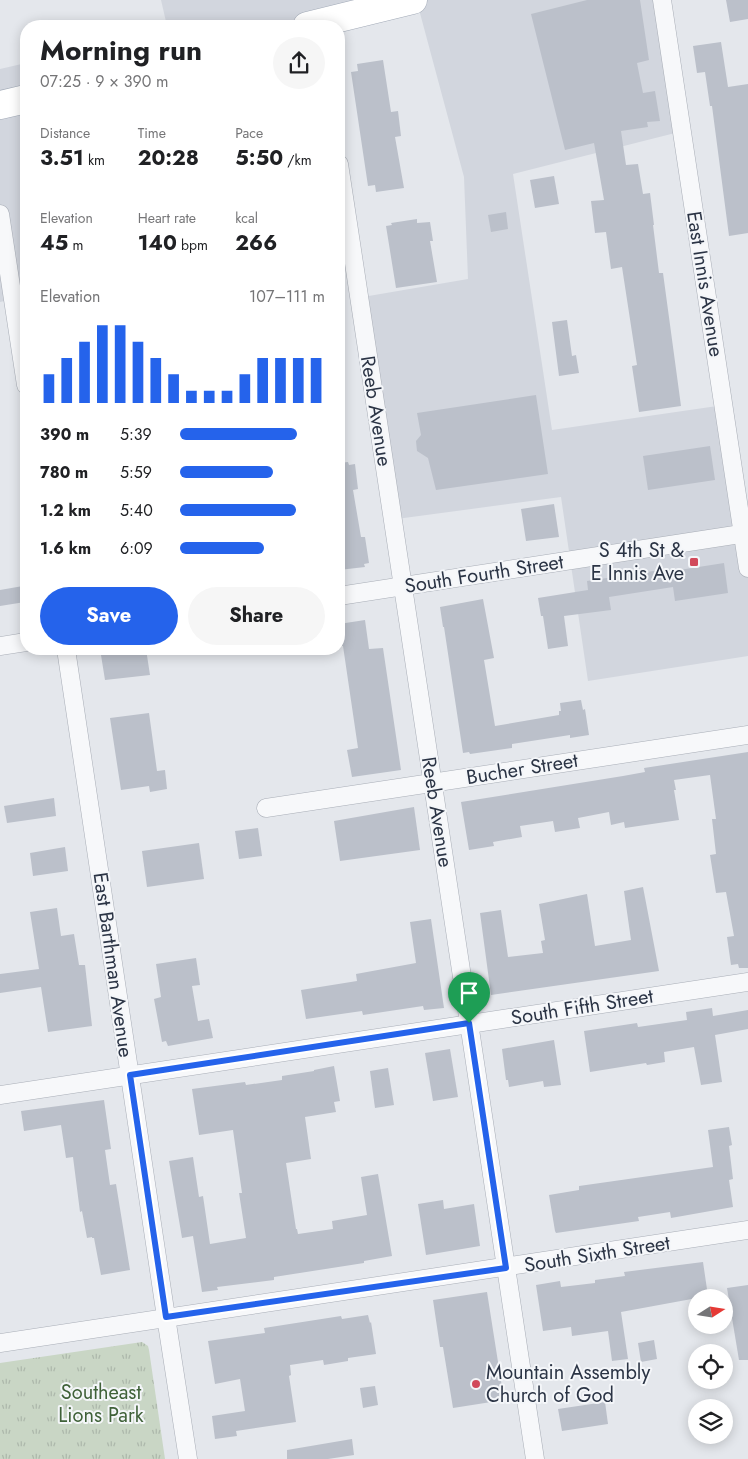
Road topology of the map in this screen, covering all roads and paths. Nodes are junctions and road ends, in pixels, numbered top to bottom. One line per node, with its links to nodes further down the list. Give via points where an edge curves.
1 (413, 0): 3 (main road)
2 (662, 0): 9 (street, East Innis Avenue)
3 (334, 20)
4 (20, 101): 5 (main road)
5 (0, 106)
6 (345, 204): 11 (street, Reeb Avenue)
7 (0, 214): 8 (street)
8 (20, 346)
9 (745, 534): 10 (street, East Innis Avenue); 11 (street, South Fourth Street)
10 (748, 568)
11 (403, 586): 12 (street, South Fourth Street); 17 (street, Reeb Avenue)
12 (345, 595)
13 (20, 643): 14 (street)
14 (0, 646)
15 (67, 655): 21 (street, East Barthman Avenue)
16 (748, 735): 17 (street, Bucher Street)
17 (432, 782): 18 (street, Bucher Street); 20 (street, Reeb Avenue)
18 (266, 808)
19 (748, 982): 20 (street, South Fifth Street)
20 (469, 1023): 21 (street, South Fifth Street); 24 (street, Reeb Avenue)
21 (130, 1075): 22 (street, South Fifth Street); 25 (street, East Barthman Avenue)
22 (0, 1095)
23 (748, 1230): 24 (street, South Sixth Street)
24 (506, 1268): 25 (street, South Sixth Street); 28 (street, Reeb Avenue)
25 (166, 1317): 26 (street, South Sixth Street); 27 (street, East Barthman Avenue)
26 (0, 1342)
27 (188, 1459)
28 (535, 1459)

